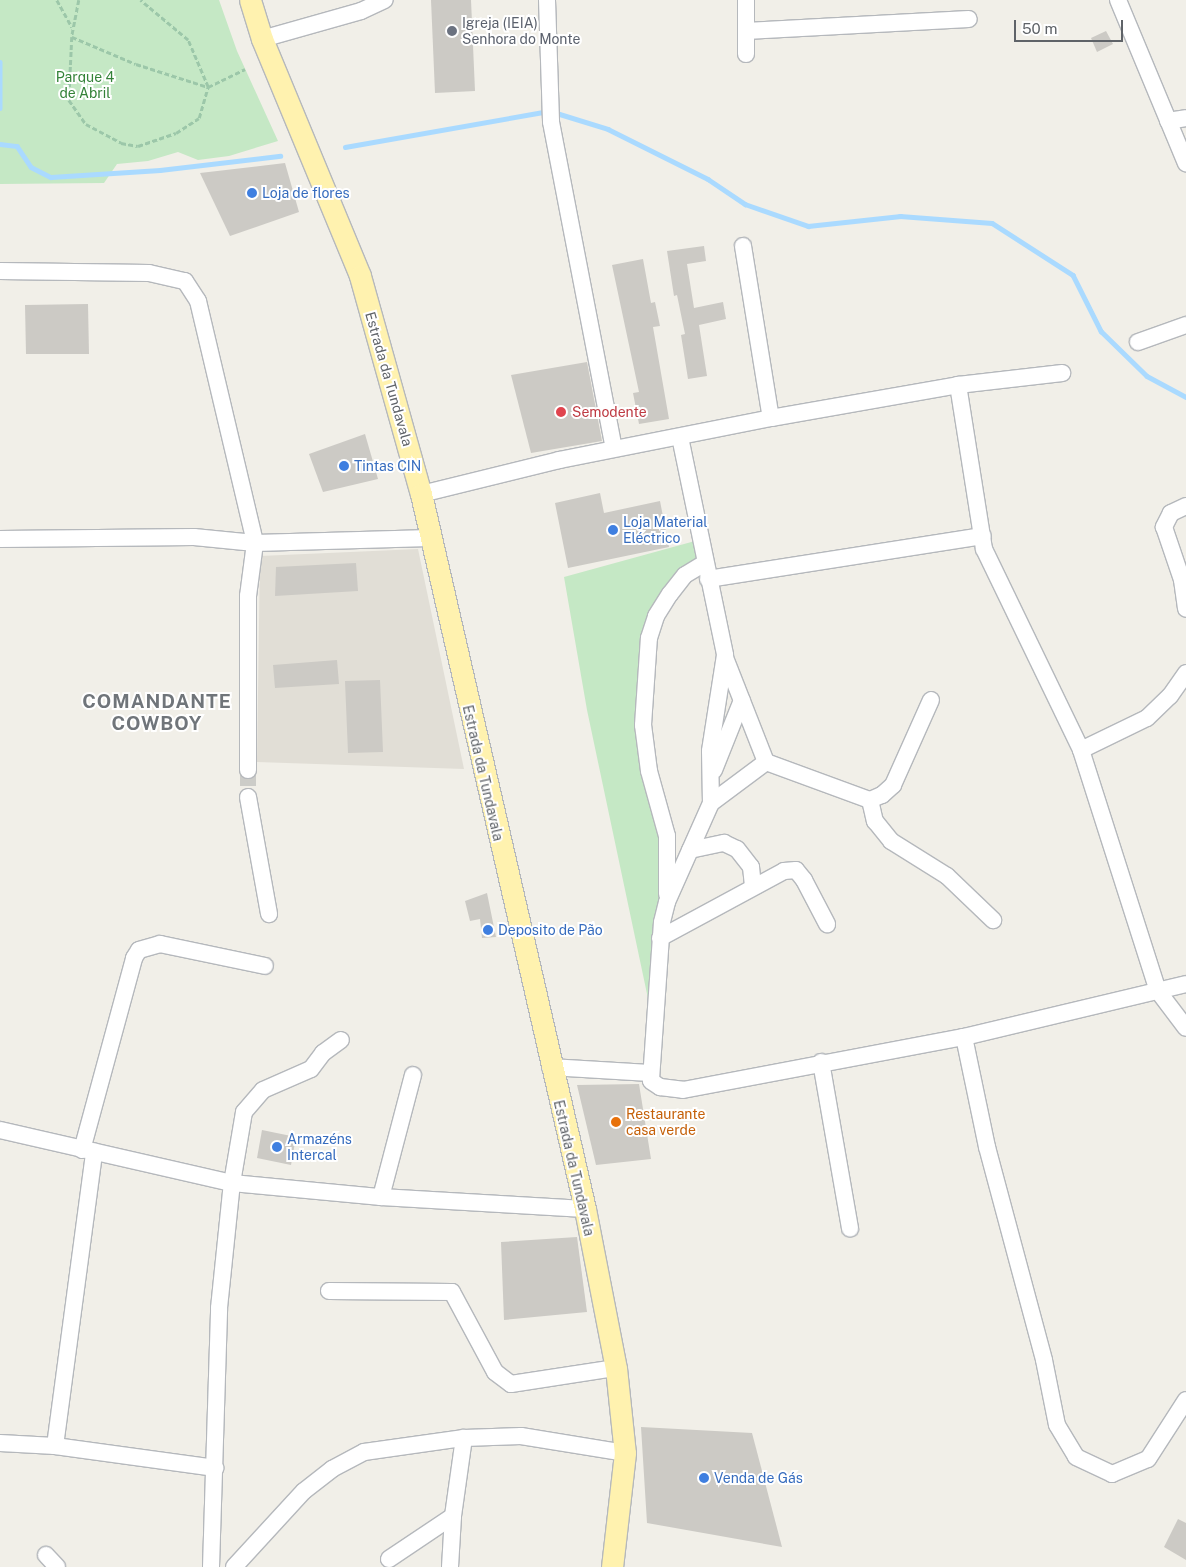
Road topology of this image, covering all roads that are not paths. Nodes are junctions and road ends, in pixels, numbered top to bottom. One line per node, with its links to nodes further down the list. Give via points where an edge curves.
1 (250, 0): 8 (main road, Estrada da Tundavala)
2 (385, 0): 8 (street, via 361,11)
3 (746, 0): 7 (street)
4 (1118, 0): 11 (street)
5 (547, 2): 21 (street, via 551,122)
6 (969, 19): 7 (street)
7 (746, 31): 9 (street)
8 (262, 39): 22 (main road, Estrada da Tundavala, via 360,276)
9 (746, 54)
10 (1186, 118): 11 (street)
11 (1168, 121): 12 (street)
12 (1186, 163)
13 (743, 246): 19 (street)
14 (0, 271): 27 (street, via 149,273 185,281 198,301)
15 (1186, 325): 16 (street)
16 (1138, 342)
17 (1062, 373): 18 (street)
18 (958, 385): 19 (street); 24 (street)
19 (772, 418): 20 (street)
20 (680, 436): 21 (street); 28 (street)
21 (614, 448): 22 (street)
22 (421, 494): 25 (main road, Estrada da Tundavala)
23 (1186, 506): 29 (street, via 1166,519 1164,527 1182,580)
24 (983, 536): 28 (street); 34 (street, via 984,549)
25 (430, 538): 27 (street); 55 (main road, Estrada da Tundavala)
26 (0, 539): 27 (street, via 194,537)
27 (255, 543): 36 (street, via 248,596)
28 (707, 571): 30 (street); 43 (street, via 685,576 656,616 649,638 643,725 649,771 667,836)
29 (1186, 609)
30 (725, 655): 32 (street); 37 (street, via 710,750)
31 (1186, 673): 34 (street, via 1170,696 1147,718)
32 (742, 700): 35 (street); 37 (street)
33 (931, 700): 39 (street, via 893,785)
34 (1081, 750): 50 (street)
35 (766, 762): 39 (street); 40 (street)
36 (248, 770)
37 (711, 777): 40 (street)
38 (248, 797): 44 (street)
39 (870, 800): 45 (street, via 875,821 891,841 947,876)
40 (711, 803): 41 (street)
41 (690, 850): 42 (street, via 724,843 737,848 751,867); 43 (street)
42 (753, 887): 46 (street, via 784,871 796,870 816,898); 47 (street)
43 (667, 902): 47 (street)
44 (269, 914)
45 (993, 920)
46 (827, 924)
47 (660, 938): 56 (street)
48 (265, 966): 59 (street, via 160,944 139,950 134,958)
49 (1186, 984): 50 (street)
50 (1158, 991): 51 (street); 52 (street)
51 (1186, 1028)
52 (964, 1037): 54 (street); 66 (street, via 987,1147 1044,1360 1057,1425 1076,1457 1112,1474 1148,1459)
53 (341, 1040): 60 (street, via 323,1053 311,1069 263,1090 244,1112)
54 (821, 1062): 56 (street, via 683,1090 660,1087 651,1081); 63 (street)
55 (550, 1067): 56 (street); 62 (main road, Estrada da Tundavala)
56 (650, 1073)
57 (413, 1075): 61 (street)
58 (0, 1130): 59 (street)
59 (88, 1151): 60 (street); 69 (street)
60 (232, 1183): 61 (street); 71 (street, via 219,1308)
61 (381, 1197): 62 (street)
62 (584, 1209): 65 (main road, Estrada da Tundavala)
63 (850, 1228)
64 (329, 1291): 65 (street, via 452,1292 495,1372 511,1384)
65 (616, 1368): 70 (main road, Estrada da Tundavala)
66 (1186, 1400)
67 (464, 1438): 70 (street, via 521,1436); 72 (street); 75 (street, via 364,1452 332,1468 304,1491)
68 (0, 1443): 69 (street)
69 (55, 1446): 71 (street)
70 (625, 1453): 77 (main road, Estrada da Tundavala)
71 (215, 1468): 74 (street)
72 (453, 1516): 73 (street); 76 (street)
73 (389, 1559)
74 (211, 1567)
75 (234, 1567)
76 (450, 1567)
77 (612, 1567)

